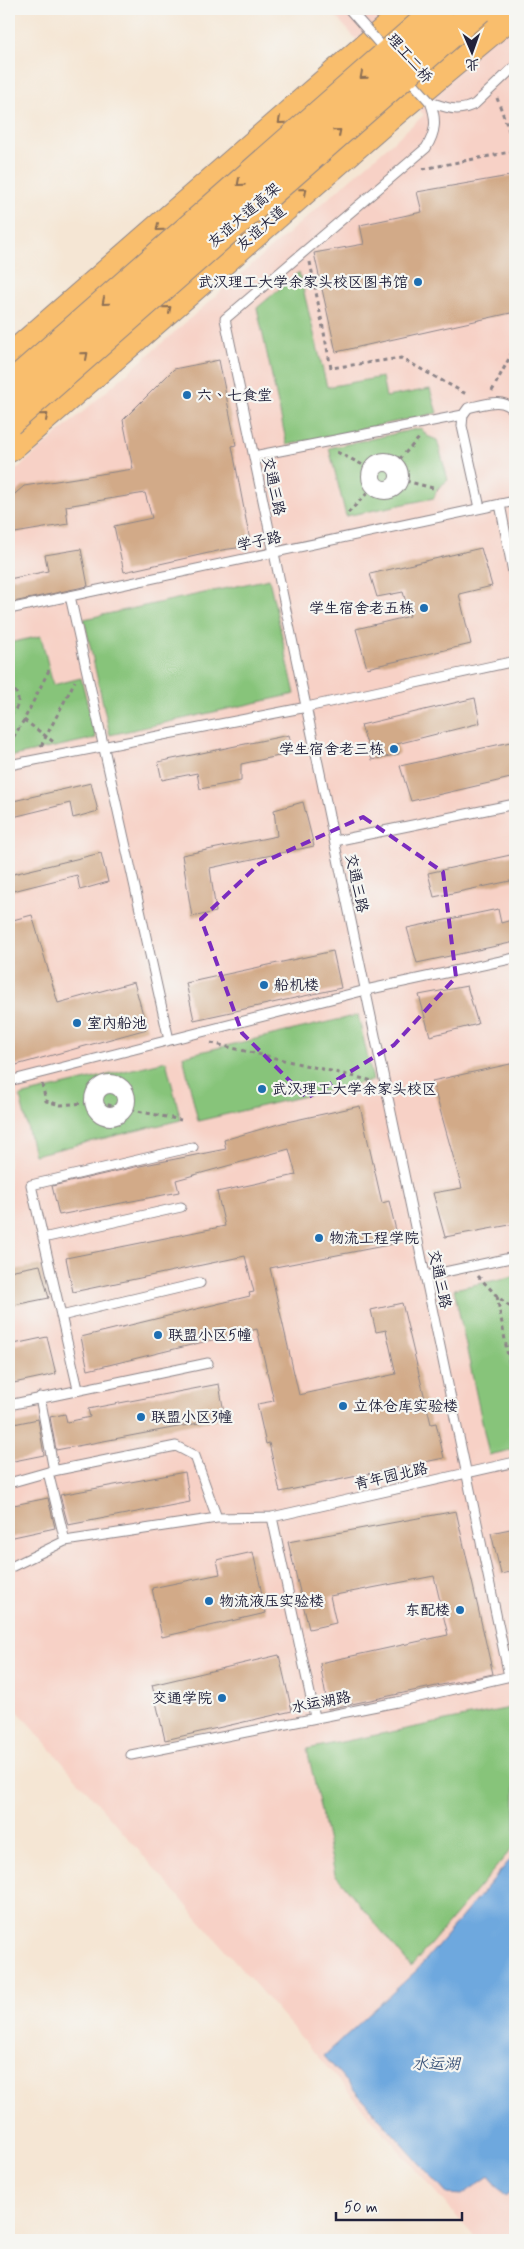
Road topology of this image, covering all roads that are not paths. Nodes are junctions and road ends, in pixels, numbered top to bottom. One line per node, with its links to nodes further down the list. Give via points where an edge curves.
1 (350, 9): 7 (lane, 理工二桥, bridge)
2 (410, 9): 8 (main road, one-way to 8)
3 (438, 9): 9 (main road, 友谊大道高架, one-way to 9, bridge)
4 (479, 9): 12 (main road, 友谊大道高架, one-way to 4, bridge)
5 (515, 11): 13 (main road, 友谊大道, one-way to 5, via 395,111)
6 (514, 68): 7 (lane, via 475,104 461,110)
7 (430, 102): 14 (lane, 交通三路, via 434,114 433,136 426,148 225,319)
8 (9, 359)
9 (9, 387)
10 (514, 410): 11 (lane, via 500,401 468,408)
11 (463, 415): 14 (lane); 18 (lane, via 462,426)
12 (9, 422)
13 (9, 448)
14 (254, 456): 19 (lane, 交通三路)
15 (396, 472): 15 (street, via 394,486 386,489 374,478 382,462)
16 (515, 501): 17 (lane, 学子路)
17 (500, 504): 18 (lane, 学子路); 20 (lane)
18 (480, 508): 19 (lane, 学子路)
19 (274, 552): 21 (lane, 学子路); 24 (lane, 交通三路)
20 (515, 583)
21 (70, 596): 22 (lane, 学子路); 25 (lane)
22 (9, 609)
23 (515, 661): 24 (lane)
24 (307, 708): 25 (lane); 28 (lane, 交通三路)
25 (104, 748): 26 (lane); 31 (lane)
26 (9, 765)
27 (515, 804): 28 (lane)
28 (335, 841): 30 (lane, 交通三路)
29 (515, 958): 30 (lane)
30 (366, 990): 31 (lane); 38 (lane, 交通三路)
31 (169, 1040): 32 (lane)
32 (9, 1081)
33 (123, 1109): 33 (street, via 116,1115 99,1111 94,1102 99,1089 108,1084 120,1087 126,1096)
34 (193, 1146): 36 (lane, via 31,1185)
35 (181, 1207): 36 (lane)
36 (43, 1238): 40 (lane)
37 (515, 1257): 38 (lane)
38 (426, 1276): 47 (lane, 交通三路)
39 (200, 1283): 40 (lane)
40 (61, 1316): 42 (lane)
41 (208, 1363): 42 (lane)
42 (78, 1390): 43 (lane)
43 (40, 1397): 44 (lane); 46 (lane)
44 (9, 1405)
45 (515, 1462): 47 (lane, 青年园北路)
46 (51, 1471): 48 (lane); 50 (lane, via 176,1446 195,1456); 51 (lane)
47 (467, 1473): 49 (lane, 青年园北路); 53 (lane, 交通三路)
48 (9, 1482)
49 (272, 1517): 50 (lane, 青年园北路); 54 (lane)
50 (217, 1518): 51 (lane, 青年园北路)
51 (65, 1540): 52 (lane, 青年园北路)
52 (9, 1568)
53 (512, 1676): 54 (lane, 水运湖路)
54 (315, 1717): 55 (lane, 水运湖路)
55 (132, 1754)

